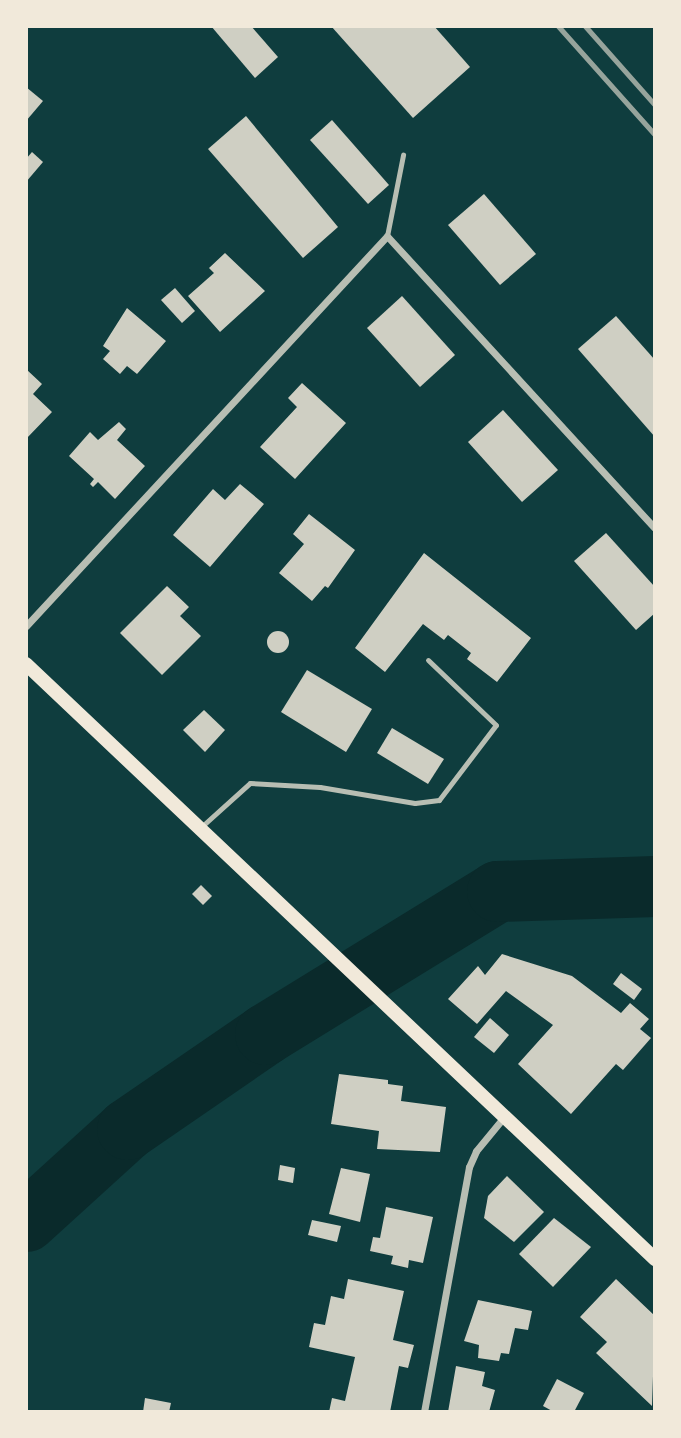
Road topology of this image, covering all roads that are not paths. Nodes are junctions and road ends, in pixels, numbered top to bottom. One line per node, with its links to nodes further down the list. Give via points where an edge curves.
1 (403, 155): 2 (lane)
2 (387, 236): 3 (street); 4 (street)
3 (655, 528)
4 (26, 625)
5 (428, 660): 7 (lane, via 496,725 439,800 415,803 320,787 250,783)
6 (26, 664): 7 (main road)
7 (200, 828): 8 (main road)
8 (504, 1116): 9 (main road); 10 (street, via 475,1151 469,1167)
9 (655, 1259)
10 (424, 1412)

